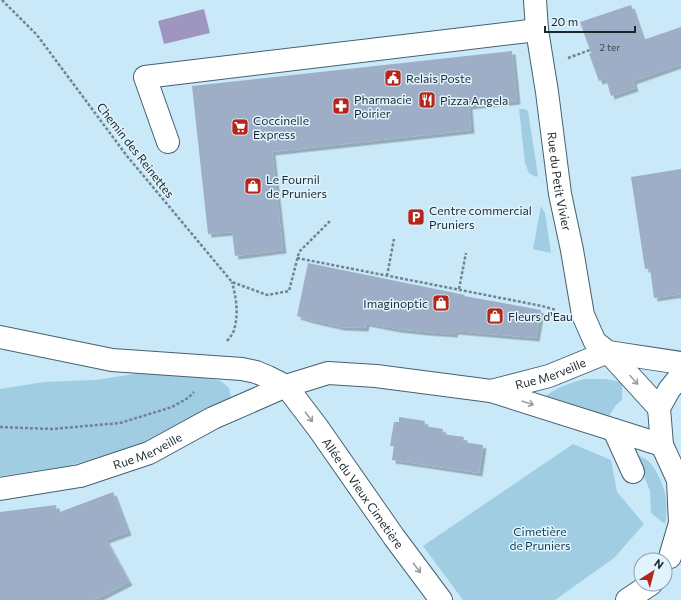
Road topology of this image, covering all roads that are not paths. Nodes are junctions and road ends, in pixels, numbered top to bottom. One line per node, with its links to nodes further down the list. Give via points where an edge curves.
1 (535, 0): 2 (street, Rue du Petit Vivier)
2 (537, 30): 3 (street, via 145,77); 5 (street, Rue du Petit Vivier, via 548,92 560,194 583,315 595,342)
3 (168, 142)
4 (0, 337): 8 (street, via 112,360 242,369 256,372)
5 (608, 352): 6 (street); 9 (street, Rue Merveille, via 549,376); 10 (street, Rue du Petit Vivier, one-way to 10)
6 (681, 363)
7 (681, 375): 10 (street)
8 (286, 386): 9 (street, Rue Merveille, via 328,373 376,376); 15 (street, Rue Merveille, via 213,418 149,453 80,476); 18 (street, Allée du Vieux Cimetière, one-way to 18)
9 (491, 391): 11 (street, one-way to 11)
10 (659, 408): 12 (street)
11 (614, 430): 12 (street); 13 (street)
12 (662, 445): 14 (street)
13 (633, 472)
14 (680, 481): 16 (street, via 680,523)
15 (0, 489)
16 (673, 552)
17 (639, 592): 19 (street)
18 (441, 600)
19 (627, 600)

